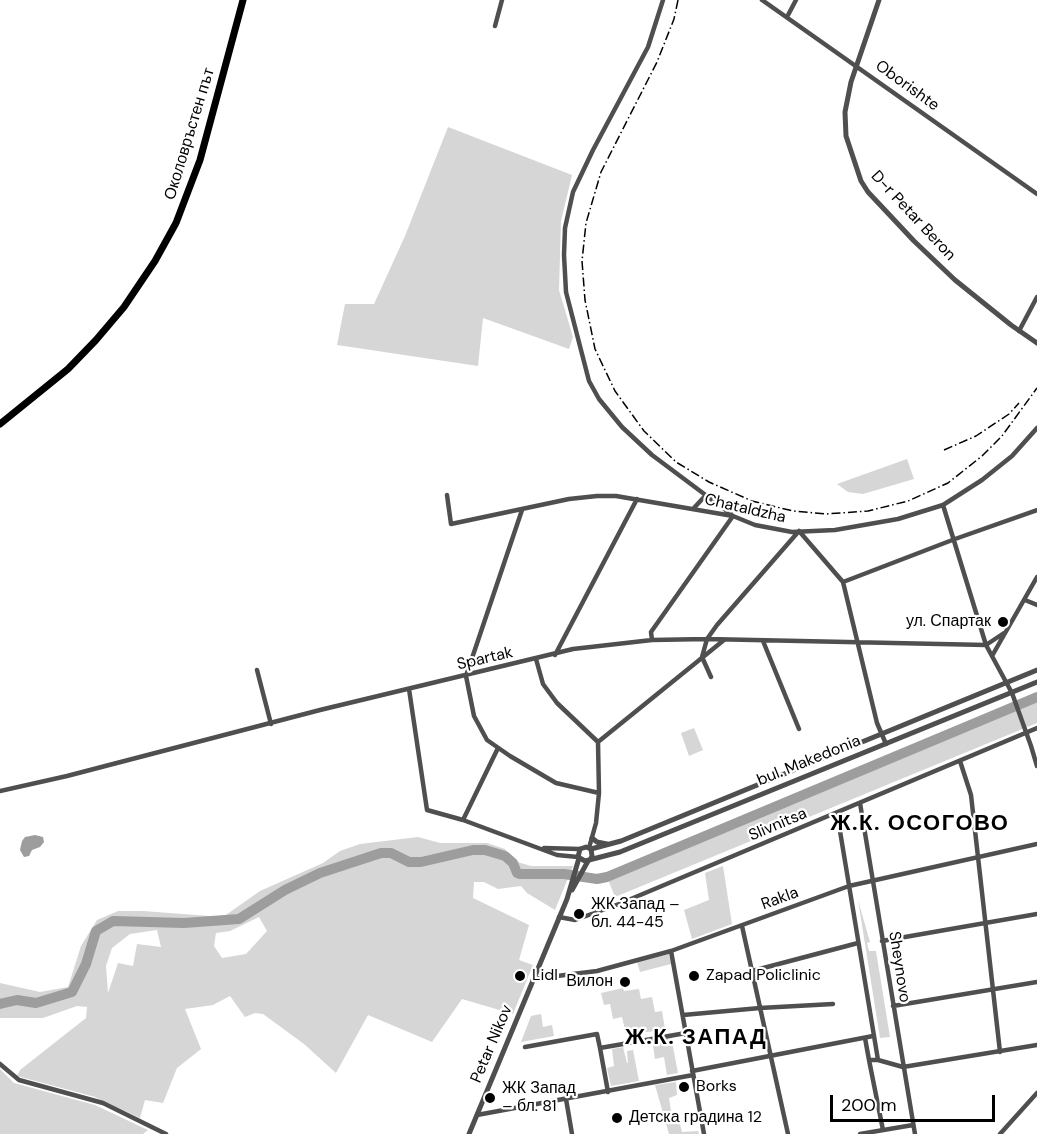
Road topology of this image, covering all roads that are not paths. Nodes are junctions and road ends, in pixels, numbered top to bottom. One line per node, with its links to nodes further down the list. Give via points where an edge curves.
1 (243, 0): 14 (main road, Околовръстен път, via 200,160 176,223 155,261 96,340 68,369)
2 (502, 0): 8 (street)
3 (663, 0): 19 (street, via 648,47 573,192 565,228 566,292 589,381 599,399 652,455)
4 (762, 0): 7 (street, Oborishte)
5 (796, 0): 7 (street)
6 (879, 0): 9 (street, D-r Petar Beron)
7 (787, 17): 9 (street, Oborishte)
8 (495, 26)
9 (856, 65): 10 (street, Oborishte); 12 (street, D-r Petar Beron, via 847,97 845,128 849,151 864,187 955,280)
10 (1037, 194)
11 (1037, 297): 12 (street)
12 (1018, 331): 13 (street, D-r Petar Beron)
13 (1037, 343)
14 (0, 424)
15 (1037, 428): 16 (street, Chataldzha)
16 (1032, 435): 17 (street); 21 (street, Chataldzha, via 982,480)
17 (1037, 441)
18 (447, 495): 23 (street, Chataldzha, via 451,524)
19 (705, 496): 22 (street); 25 (street)
20 (637, 499): 22 (street, Chataldzha); 23 (street, Chataldzha, via 597,496); 39 (street)
21 (943, 505): 26 (street, Chataldzha, via 898,519 835,530); 27 (street)
22 (693, 509): 25 (street, Chataldzha)
23 (522, 510): 45 (street)
24 (1037, 510): 27 (street)
25 (733, 516): 26 (street, Chataldzha, via 755,525); 35 (street, via 651,632)
26 (799, 531): 29 (street); 33 (street)
27 (955, 539): 29 (street); 38 (street)
28 (1037, 577): 30 (street)
29 (843, 582): 37 (street)
30 (1025, 600): 31 (street); 32 (street)
31 (1037, 605)
32 (1007, 631): 38 (street); 40 (street)
33 (707, 639): 34 (street, Spartak); 35 (street, Spartak); 41 (street)
34 (725, 639): 36 (street, Spartak); 41 (street)
35 (652, 640): 39 (street, Spartak, via 573,649)
36 (763, 641): 37 (street, Spartak); 53 (street)
37 (858, 642): 38 (street, Spartak); 55 (street)
38 (986, 645): 40 (street)
39 (555, 655): 42 (street, Spartak)
40 (992, 656): 48 (street)
41 (702, 657): 46 (street); 56 (street)
42 (536, 659): 45 (street, Spartak); 56 (street, via 543,684 557,703)
43 (256, 670): 51 (street)
44 (1037, 670): 48 (street, bul. Makedonia)
45 (466, 675): 49 (street, Spartak); 59 (street, via 481,732)
46 (711, 677)
47 (1037, 682): 50 (street, bul. Makedonia)
48 (1007, 683): 50 (street); 55 (street, bul. Makedonia)
49 (409, 689): 51 (street, Spartak); 66 (street, via 427,810)
50 (1012, 695): 54 (street); 57 (street, bul. Makedonia)
51 (270, 724): 62 (street, Spartak)
52 (1037, 728): 54 (street, Slivnitsa)
53 (799, 729)
54 (1026, 732): 58 (street); 60 (street, Slivnitsa)
55 (881, 734): 57 (street); 68 (street, bul. Makedonia)
56 (598, 742): 63 (street)
57 (886, 744): 74 (street, bul. Makedonia, via 620,852)
58 (1034, 746): 61 (street)
59 (498, 748): 63 (street, via 556,783); 66 (street)
60 (960, 761): 64 (street, Slivnitsa); 72 (street, via 970,791)
61 (1037, 766)
62 (0, 791)
63 (598, 793): 67 (street)
64 (860, 803): 65 (street, Slivnitsa); 76 (street, Sheynovo)
65 (837, 813): 77 (street); 79 (street, Slivnitsa, via 619,904 575,920)
66 (463, 820): 70 (street)
67 (592, 837): 68 (street); 71 (street)
68 (608, 844): 71 (street, bul. Makedonia)
69 (1037, 844): 72 (street, Rakla)
70 (541, 848): 71 (street); 73 (street)
71 (585, 848): 73 (street); 74 (street, via 592,856)
72 (979, 855): 76 (street, Rakla); 80 (street)
73 (579, 858): 74 (street); 75 (street)
74 (589, 860): 75 (street)
75 (579, 871): 79 (street, Petar Nikov)
76 (873, 881): 77 (street, Rakla); 82 (street, Sheynovo)
77 (849, 886): 81 (street, Rakla); 83 (street)
78 (1037, 914): 80 (street)
79 (560, 917): 86 (street, Petar Nikov)
80 (987, 923): 82 (street); 88 (street)
81 (742, 926): 84 (street, Rakla); 85 (street)
82 (882, 941): 90 (street, Sheynovo)
83 (858, 943): 85 (street); 94 (street)
84 (671, 951): 86 (street, Rakla, via 597,971); 92 (street)
85 (752, 971): 91 (street)
86 (534, 979): 109 (street, Petar Nikov)
87 (1037, 982): 88 (street)
88 (994, 989): 90 (street); 99 (street)
89 (833, 1004): 91 (street)
90 (893, 1005): 104 (street, Sheynovo)
91 (760, 1008): 92 (street); 100 (street)
92 (683, 1015): 93 (street)
93 (686, 1033): 98 (street); 105 (street)
94 (873, 1036): 95 (street); 102 (street)
95 (865, 1038): 100 (street); 101 (street)
96 (1037, 1045): 99 (street)
97 (525, 1047): 98 (street, via 597,1034)
98 (600, 1048): 106 (street)
99 (1000, 1052): 104 (street)
100 (771, 1056): 105 (street); 117 (street)
101 (869, 1060): 102 (street); 111 (street)
102 (878, 1060): 104 (street)
103 (0, 1064): 113 (street, via 19,1080 103,1103)
104 (903, 1067): 110 (street, Sheynovo)
105 (692, 1073): 106 (street); 116 (street)
106 (608, 1092): 108 (street)
107 (1037, 1094): 120 (street)
108 (566, 1099): 109 (street); 115 (street)
109 (477, 1115): 114 (street, Petar Nikov)
110 (914, 1125): 112 (street); 119 (street, Sheynovo)
111 (883, 1130): 112 (street); 118 (street)
112 (890, 1131)
113 (166, 1134)
114 (469, 1134)
115 (572, 1134)
116 (704, 1134)
117 (788, 1134)
118 (860, 1134)
119 (915, 1134)
120 (1000, 1134)

